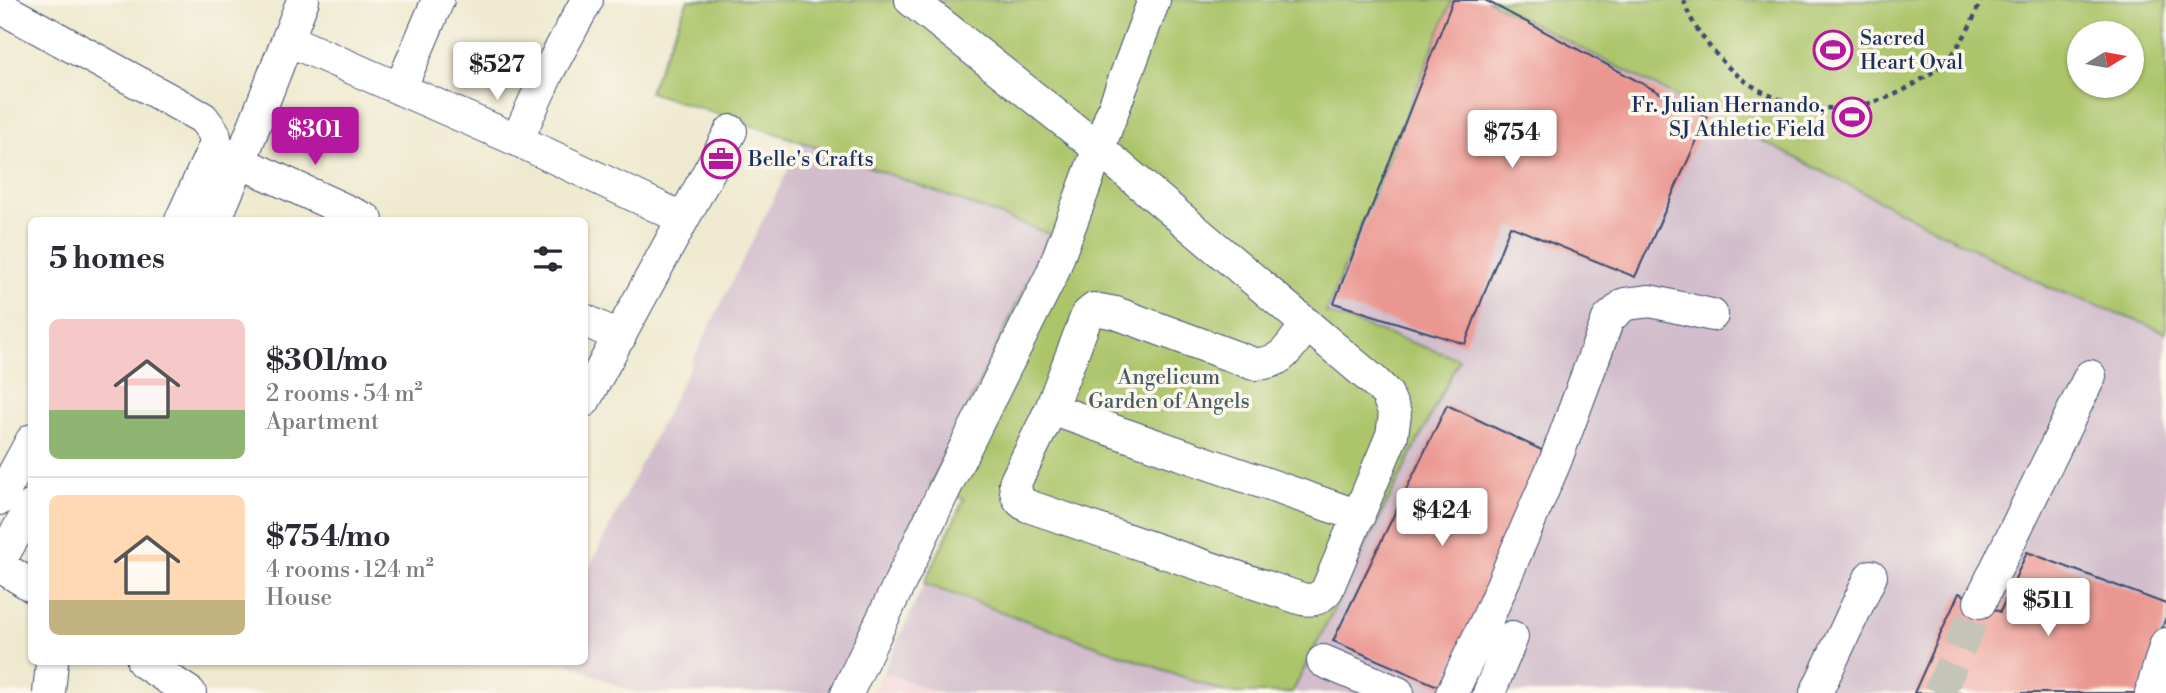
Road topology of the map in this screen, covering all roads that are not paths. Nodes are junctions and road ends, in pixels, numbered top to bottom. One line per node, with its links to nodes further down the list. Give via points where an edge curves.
1 (303, 0): 7 (street)
2 (438, 0): 8 (street)
3 (587, 0): 10 (street)
4 (911, 0): 11 (street)
5 (1154, 0): 11 (street)
6 (0, 7): 13 (street, via 203,118 216,143)
7 (288, 40): 8 (street); 12 (street)
8 (400, 89): 10 (street)
9 (731, 131): 16 (street)
10 (517, 140): 16 (street)
11 (1099, 149): 19 (street); 40 (street, via 1052,274)
12 (240, 162): 14 (street); 15 (street)
13 (182, 217)
14 (216, 217)
15 (360, 217)
16 (682, 218): 20 (street)
17 (1712, 315): 42 (street, via 1650,301 1625,304 1608,319 1555,462)
18 (588, 322): 20 (street)
19 (1307, 324): 23 (street, via 1281,357 1269,364 1254,363 1094,309 1087,315); 27 (street, via 1387,394 1395,414 1392,435)
20 (620, 337): 22 (street)
21 (2090, 376): 32 (street)
22 (588, 394)
23 (1051, 409): 27 (street); 27 (street, via 1015,482 1020,502 1028,506 1311,600 1327,590)
24 (28, 447): 25 (street)
25 (0, 499)
26 (28, 513): 28 (street)
27 (1359, 516)
28 (0, 559)
29 (0, 566): 31 (street)
30 (1871, 576): 44 (street)
31 (28, 581)
32 (1980, 603)
33 (1512, 636): 43 (street)
34 (2166, 644): 45 (street)
35 (1324, 661): 41 (street)
36 (52, 665): 38 (street)
37 (148, 665): 39 (street)
38 (49, 693)
39 (190, 693)
40 (847, 693)
41 (1398, 693)
42 (1452, 693)
43 (1489, 693)
44 (1815, 693)
45 (2151, 693)

